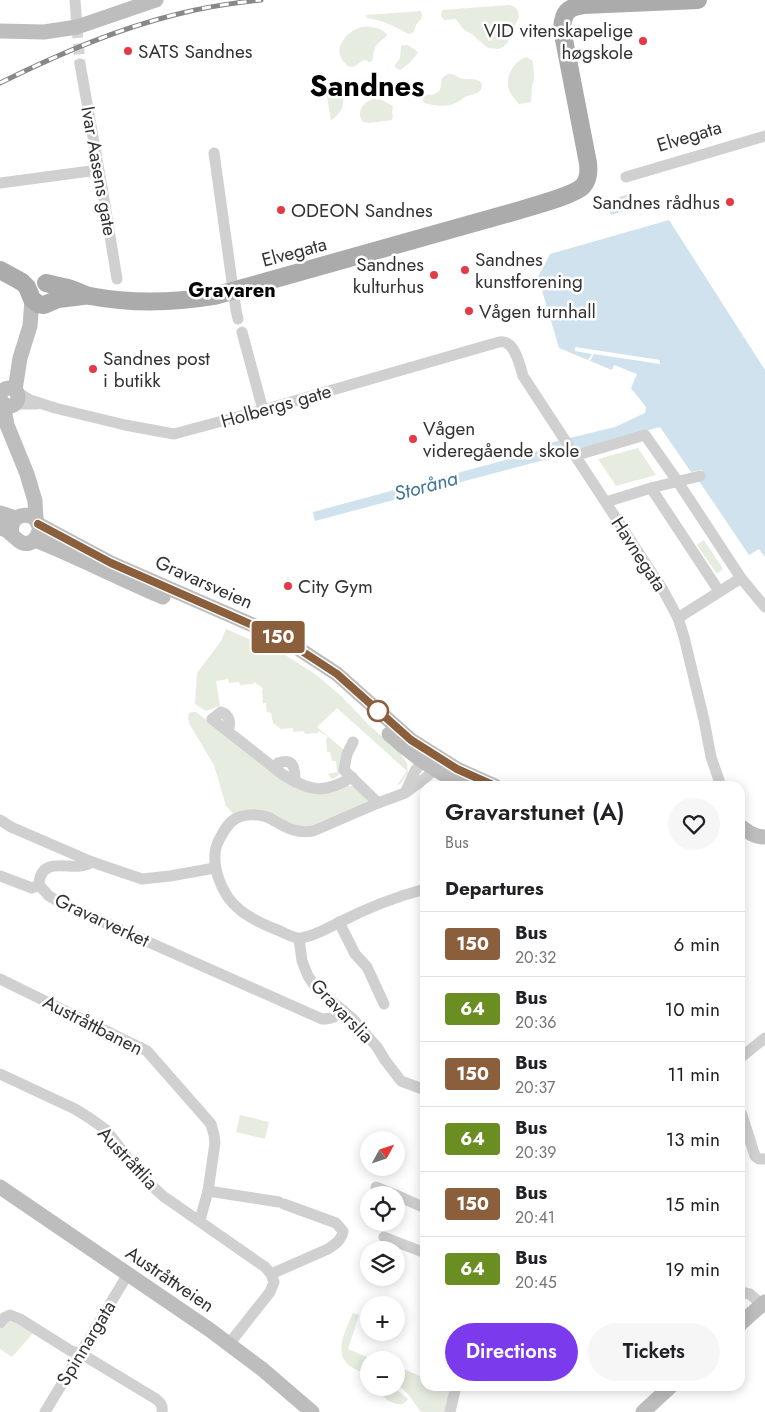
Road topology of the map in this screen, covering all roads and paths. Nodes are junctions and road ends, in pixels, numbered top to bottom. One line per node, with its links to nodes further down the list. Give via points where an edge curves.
1 (75, 0): 4 (street)
2 (156, 0): 4 (main road)
3 (698, 0): 16 (main road, Elvegata, via 584,5 566,12 562,29 589,173 584,186 578,190 479,222)
4 (77, 27): 5 (main road, via 44,32)
5 (0, 31)
6 (80, 64): 9 (street, Ivar Aasens gate)
7 (765, 136): 10 (street, Elvegata)
8 (214, 153): 16 (street)
9 (98, 170): 11 (street); 14 (street, Ivar Aasens gate)
10 (626, 177)
11 (0, 183)
12 (0, 259): 15 (main road, Elvegata)
13 (0, 270): 18 (main road, via 22,282)
14 (117, 279)
15 (45, 283): 17 (main road, Elvegata); 18 (main road, via 34,286)
16 (233, 291): 17 (main road, Elvegata, via 189,300 148,303); 19 (street)
17 (88, 296): 18 (main road, Elvegata)
18 (37, 299): 22 (main road)
19 (238, 319)
20 (242, 332): 23 (street)
21 (509, 344): 23 (street, Holbergs gate, via 492,344); 24 (street, Havnegata, via 524,376 564,438)
22 (7, 397): 23 (street, Holbergs gate, via 174,434); 26 (main road, via 7,425)
23 (263, 410)
24 (579, 453): 27 (street, via 646,435); 29 (street, Havnegata)
25 (700, 476): 27 (street)
26 (29, 482): 31 (main road); 32 (main road)
27 (678, 482): 28 (street); 35 (street)
28 (651, 488): 29 (street); 36 (street)
29 (606, 502): 38 (street, Havnegata)
30 (0, 513): 31 (main road)
31 (17, 517): 32 (main road, via 28,515); 33 (main road)
32 (37, 522): 34 (main road, via 38,534); 41 (main road, Gravarsveien, via 111,563 296,647 337,674 411,740)
33 (6, 530): 34 (main road, via 20,542)
34 (34, 540): 41 (main road, Gravarsveien, via 134,585 254,631 297,654 346,691 405,748)
35 (741, 578): 36 (street); 37 (street)
36 (719, 591): 38 (street)
37 (765, 607)
38 (678, 618): 45 (street, Havnegata)
39 (212, 719): 42 (street, via 295,782 326,789)
40 (353, 742): 42 (street, via 344,770)
41 (430, 762): 43 (main road, Gravarsveien); 44 (main road, Gravarsveien); 46 (street, via 415,771 405,793)
42 (352, 777): 46 (street)
43 (458, 781)
44 (484, 781)
45 (719, 781)
46 (378, 803): 53 (street, via 304,832 267,817 236,818 216,843)
47 (0, 820): 52 (street)
48 (745, 830): 50 (main road)
49 (745, 836): 51 (street)
50 (765, 837)
51 (765, 843)
52 (92, 862): 53 (street, Gravarverket, via 142,879); 55 (street, Gravarverket, via 84,866 50,867 41,875)
53 (215, 868): 58 (street, via 224,891 240,910)
54 (0, 876): 55 (street, via 32,888)
55 (39, 885): 61 (street, Gravarverket, via 48,896 68,907 322,1019 338,1016)
56 (420, 891): 57 (street, via 393,898)
57 (339, 922): 58 (street, via 320,933); 60 (street, via 355,954 367,967)
58 (299, 939): 61 (street, Gravarslia, via 302,962 308,976 317,989)
59 (0, 979): 71 (street, Austråttbanen, via 137,1045 154,1058 211,1124 215,1143)
60 (384, 1004)
61 (343, 1010): 65 (street, Gravarslia, via 377,1047 401,1081)
62 (765, 1038): 63 (street)
63 (745, 1054)
64 (0, 1074): 67 (street, Austråttlia, via 91,1119 106,1130)
65 (420, 1088)
66 (745, 1124): 68 (street, via 755,1156)
67 (127, 1157): 69 (street); 74 (street, Austråttlia, via 163,1196)
68 (765, 1158)
69 (117, 1165)
70 (0, 1187): 77 (main road, Austråttveien)
71 (208, 1191): 74 (street, Austråttbanen); 78 (street, via 282,1203 336,1223 343,1232 336,1244 328,1249)
72 (405, 1199): 73 (street)
73 (420, 1206)
74 (200, 1220): 78 (street)
75 (384, 1237): 76 (street)
76 (420, 1251)
77 (128, 1274): 83 (main road, Austråttveien); 84 (street, Spinnargata)
78 (271, 1274): 83 (street, via 274,1282 270,1292)
79 (745, 1293): 80 (street)
80 (764, 1303): 81 (main road)
81 (745, 1320)
82 (0, 1323): 84 (street, via 10,1315 71,1351)
83 (229, 1344): 89 (main road, Austråttveien)
84 (80, 1353): 87 (street, Spinnargata); 88 (street, via 156,1400 161,1404)
85 (455, 1391): 90 (street)
86 (661, 1391): 91 (main road)
87 (46, 1412)
88 (162, 1412)
89 (312, 1412)
90 (450, 1412)
91 (643, 1412)

